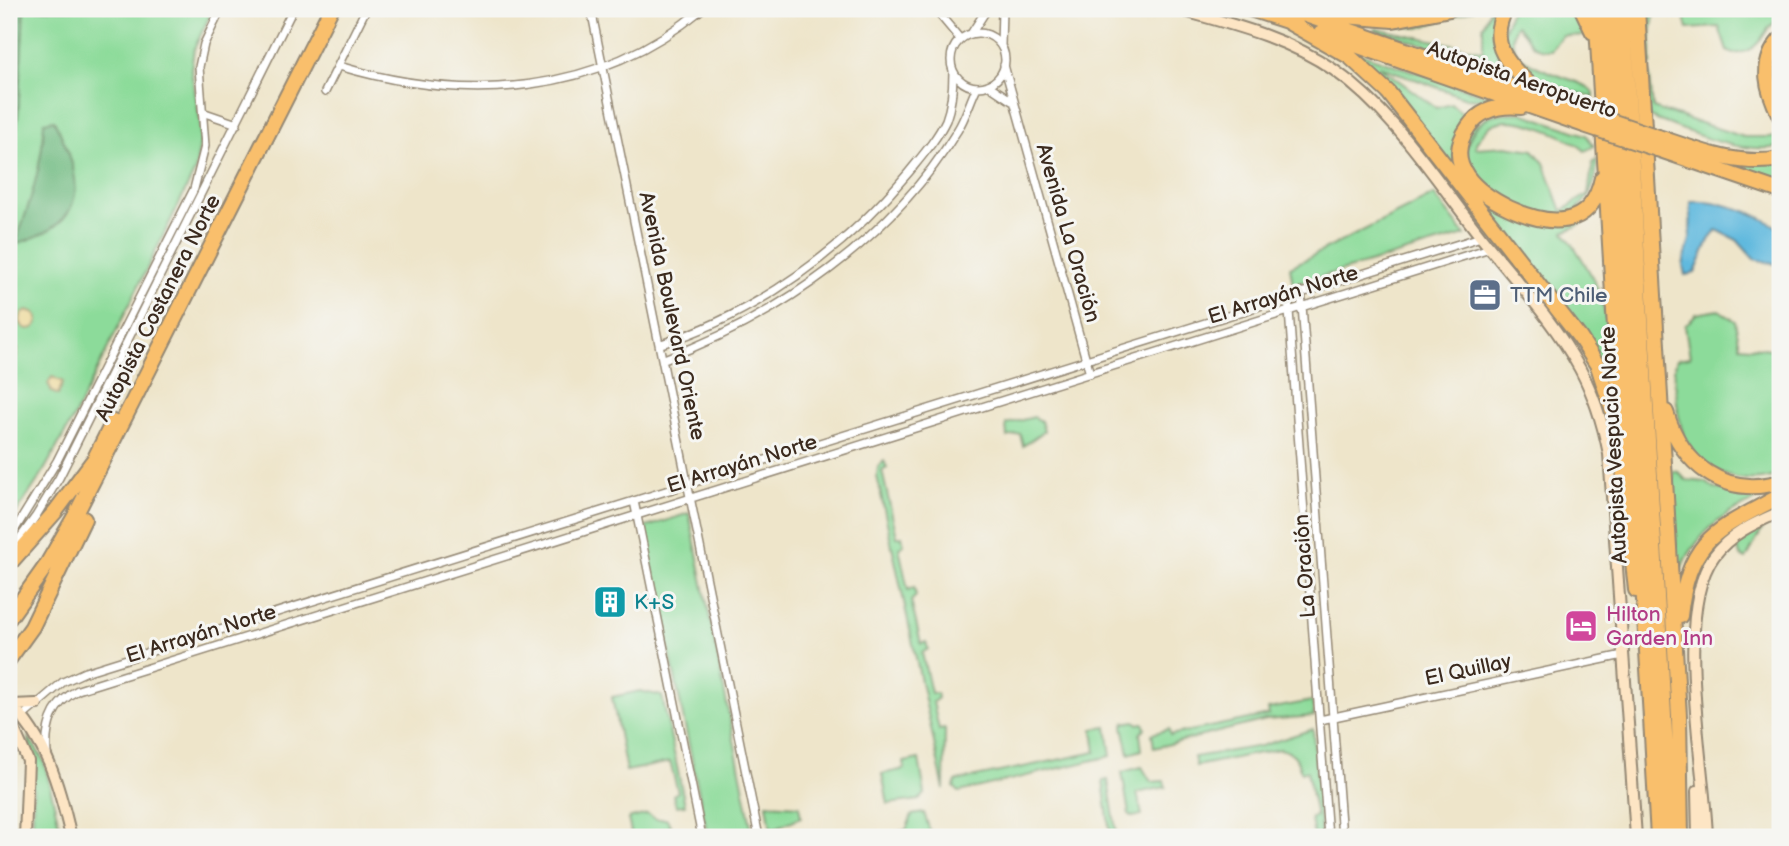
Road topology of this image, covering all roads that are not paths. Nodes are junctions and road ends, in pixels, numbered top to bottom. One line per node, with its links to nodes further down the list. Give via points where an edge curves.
1 (221, 9): 39 (street, via 200,60)
2 (293, 9): 41 (street)
3 (321, 9): 60 (highway, Autopista Costanera Norte)
4 (331, 9): 59 (highway, Autopista Costanera Norte)
5 (366, 9): 31 (street)
6 (547, 9): 7 (street)
7 (563, 9)
8 (590, 9): 32 (street, Avenida Boulevard Oriente)
9 (702, 9): 32 (street, via 657,41)
10 (934, 9): 26 (street)
11 (987, 9): 24 (street)
12 (1002, 9): 28 (street)
13 (1177, 9): 48 (street, via 1281,42 1345,78 1390,122)
14 (1250, 9): 23 (highway, Autopista Aeropuerto)
15 (1450, 9): 23 (highway, via 1380,20)
16 (1506, 9): 38 (highway, via 1498,28 1502,54)
17 (1582, 9): 29 (highway)
18 (1596, 9): 29 (highway)
19 (1609, 9): 79 (highway, Autopista Vespucio Norte)
20 (1623, 9): 97 (highway, Autopista Vespucio Norte)
21 (1637, 9): 25 (highway)
22 (1645, 9): 25 (highway)
23 (1290, 14): 38 (highway, Autopista Aeropuerto); 61 (highway, via 1378,81 1570,323 1605,383)
24 (971, 34): 26 (street); 28 (street, via 990,36)
25 (1639, 34): 58 (highway)
26 (960, 39): 33 (street, via 951,56)
27 (1780, 40): 40 (highway, via 1769,57 1767,73)
28 (1001, 46): 30 (street)
29 (1598, 54): 43 (highway)
30 (1004, 65): 34 (street); 37 (street, Avenida La Oración)
31 (339, 66): 32 (street, via 414,84 475,89 551,82); 36 (street)
32 (603, 67): 54 (street, Avenida Boulevard Oriente)
33 (953, 72): 35 (street, via 963,83); 54 (street, via 950,107 938,134 858,226 758,300)
34 (988, 85): 35 (street); 37 (street)
35 (977, 87): 55 (street, via 957,131 936,160 859,244 766,312)
36 (325, 92)
37 (1012, 102): 56 (street, Avenida La Oración)
38 (1546, 105): 42 (highway, Autopista Aeropuerto, bridge); 43 (highway, via 1500,107 1472,122 1463,137 1461,157 1466,175 1478,191 1529,216 1564,220 1583,212 1593,201)
39 (205, 113): 41 (street); 64 (street, via 204,158 194,189)
40 (1780, 116)
41 (237, 124): 65 (street)
42 (1658, 143): 44 (highway, Autopista Aeropuerto, via 1725,159); 45 (highway, Autopista Aeropuerto)
43 (1605, 156): 61 (highway)
44 (1780, 159)
45 (1742, 178): 46 (highway, Autopista Aeropuerto); 47 (highway)
46 (1780, 191)
47 (1780, 198)
48 (1481, 237): 49 (street); 50 (street, El Arrayán Norte)
49 (1490, 248): 52 (street, El Arrayán Norte); 76 (street, via 1569,350 1601,420 1611,470)
50 (1301, 292): 51 (street, El Arrayán Norte); 52 (street, La Oración)
51 (1288, 297): 53 (street, La Oración); 56 (street, El Arrayán Norte)
52 (1303, 307): 53 (street, El Arrayán Norte); 83 (street, La Oración)
53 (1289, 312): 57 (street, El Arrayán Norte); 85 (street, La Oración)
54 (661, 345): 55 (street, Avenida Boulevard Oriente)
55 (664, 359): 63 (street, Avenida Boulevard Oriente)
56 (1086, 360): 57 (street, Avenida La Oración); 63 (street, El Arrayán Norte)
57 (1090, 374): 67 (street, El Arrayán Norte)
58 (1659, 389): 62 (highway, via 1675,437 1697,467 1736,485); 77 (highway)
59 (124, 420): 75 (highway, Autopista Costanera Norte, via 59,546); 78 (highway, via 42,607)
60 (94, 460): 73 (highway); 74 (highway, Autopista Costanera Norte, via 53,537)
61 (1624, 479): 79 (highway)
62 (1780, 482)
63 (688, 485): 67 (street, Avenida Boulevard Oriente); 68 (street, El Arrayán Norte)
64 (42, 488): 65 (street); 71 (street)
65 (51, 493): 72 (street)
66 (1780, 496): 77 (highway, via 1733,519 1700,553 1683,594)
67 (691, 498): 70 (street, El Arrayán Norte); 92 (street, Avenida Boulevard Oriente)
68 (634, 501): 70 (street); 81 (street, El Arrayán Norte, via 85,672 63,682)
69 (1780, 512): 87 (street, via 1727,541 1700,583 1694,632)
70 (636, 515): 88 (street, El Arrayán Norte, via 78,690 52,713); 91 (street)
71 (9, 539)
72 (9, 553)
73 (9, 564)
74 (9, 603)
75 (9, 618)
76 (1623, 654): 83 (street, El Quillay); 95 (street)
77 (1676, 655): 98 (highway)
78 (9, 659)
79 (1648, 664): 96 (highway, Autopista Vespucio Norte)
80 (10, 703): 81 (street); 82 (street)
81 (37, 704): 82 (street, El Arrayán Norte)
82 (23, 716): 86 (street); 88 (street)
83 (1334, 717): 85 (street, El Quillay); 94 (street, La Oración)
84 (9, 718): 86 (street)
85 (1320, 720): 93 (street, La Oración)
86 (22, 743): 89 (street, via 29,778)
87 (1700, 747): 99 (street); 100 (street)
88 (47, 754): 90 (street)
89 (25, 837)
90 (71, 837)
91 (702, 837)
92 (759, 837)
93 (1328, 837)
94 (1342, 837)
95 (1636, 837)
96 (1658, 837)
97 (1671, 837)
98 (1681, 837)
99 (1698, 837)
100 (1707, 837)

